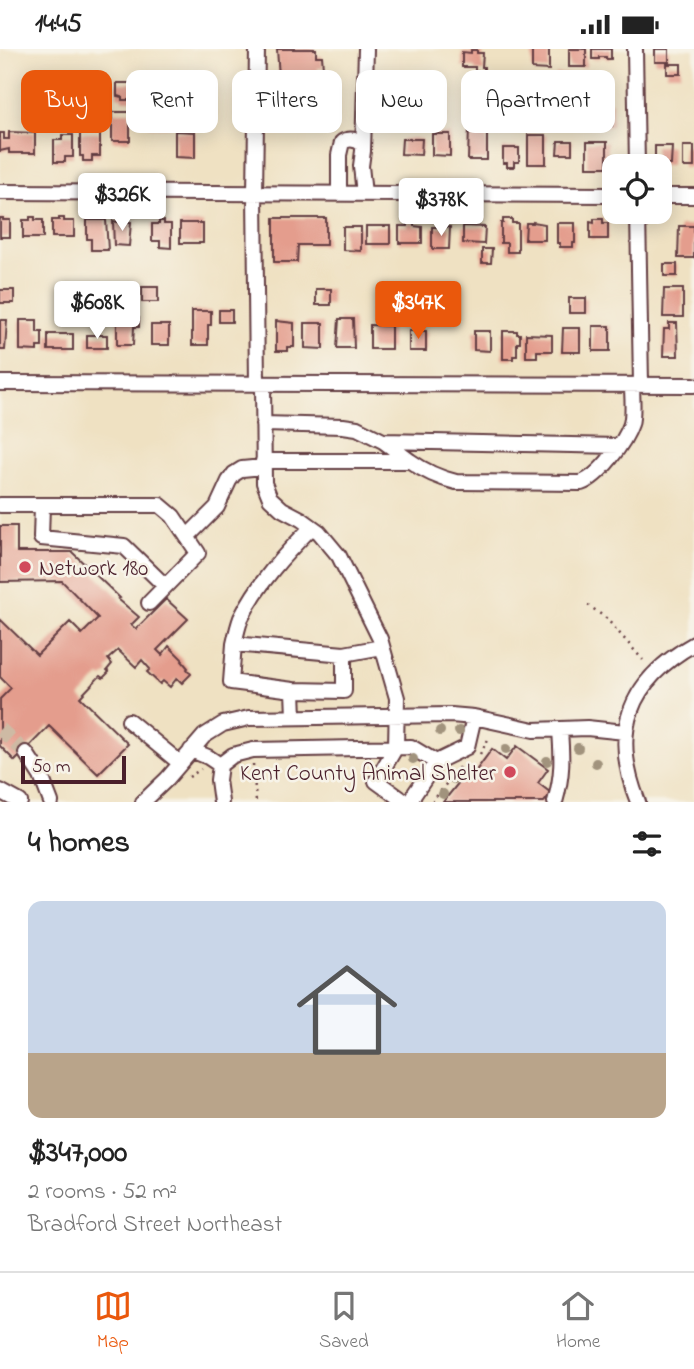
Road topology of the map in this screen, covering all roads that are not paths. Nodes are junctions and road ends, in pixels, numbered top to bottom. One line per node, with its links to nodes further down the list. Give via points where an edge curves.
1 (257, 49): 7 (street)
2 (366, 49): 4 (street)
3 (635, 49): 5 (street)
4 (363, 145): 8 (street, via 354,140 342,142); 9 (street)
5 (637, 154)
6 (0, 192): 7 (street)
7 (255, 193): 8 (street); 15 (street)
8 (339, 194): 9 (street)
9 (364, 194): 10 (street)
10 (602, 195)
11 (672, 196): 12 (street)
12 (694, 196)
13 (638, 224): 16 (street)
14 (0, 383): 15 (street)
15 (260, 384): 16 (street); 18 (street)
16 (637, 385): 17 (street); 20 (street, via 632,421)
17 (694, 385)
18 (263, 424): 19 (street, via 350,426); 22 (street)
19 (383, 441): 20 (street); 21 (street)
20 (619, 446): 21 (street, via 596,475 581,483 456,482)
21 (410, 461): 22 (street)
22 (263, 464): 25 (street, via 270,498); 26 (street, via 234,474 217,507)
23 (0, 505): 24 (street)
24 (42, 505): 26 (street, via 160,505); 27 (street, via 41,538 124,546)
25 (312, 527): 29 (street, via 257,591 240,620); 31 (street, via 339,556)
26 (187, 537): 27 (street, via 198,553)
27 (165, 586): 28 (street)
28 (149, 603)
29 (234, 644): 32 (street); 33 (street, via 231,682)
30 (694, 644): 39 (street, via 646,683 629,713)
31 (382, 647): 32 (street); 34 (street, via 397,698)
32 (344, 654): 33 (street, via 344,691)
33 (293, 690): 36 (street)
34 (396, 716): 35 (street); 36 (street); 40 (street)
35 (474, 716): 38 (street, via 525,729); 43 (street, via 467,747)
36 (294, 717): 41 (street, via 223,723)
37 (129, 721): 44 (street)
38 (560, 730): 39 (street); 52 (street, via 561,780)
39 (625, 732): 53 (street, via 627,770)
40 (396, 747): 43 (street, via 411,747); 45 (street, via 253,750 233,755); 51 (street, via 376,781)
41 (191, 750): 44 (street); 45 (street)
42 (26, 753): 48 (street)
43 (436, 762): 51 (street)
44 (180, 763): 49 (street)
45 (220, 765): 50 (street)
46 (0, 791): 47 (street)
47 (20, 802)
48 (51, 802)
49 (143, 802)
50 (221, 802)
51 (407, 802)
52 (555, 802)
53 (638, 802)

